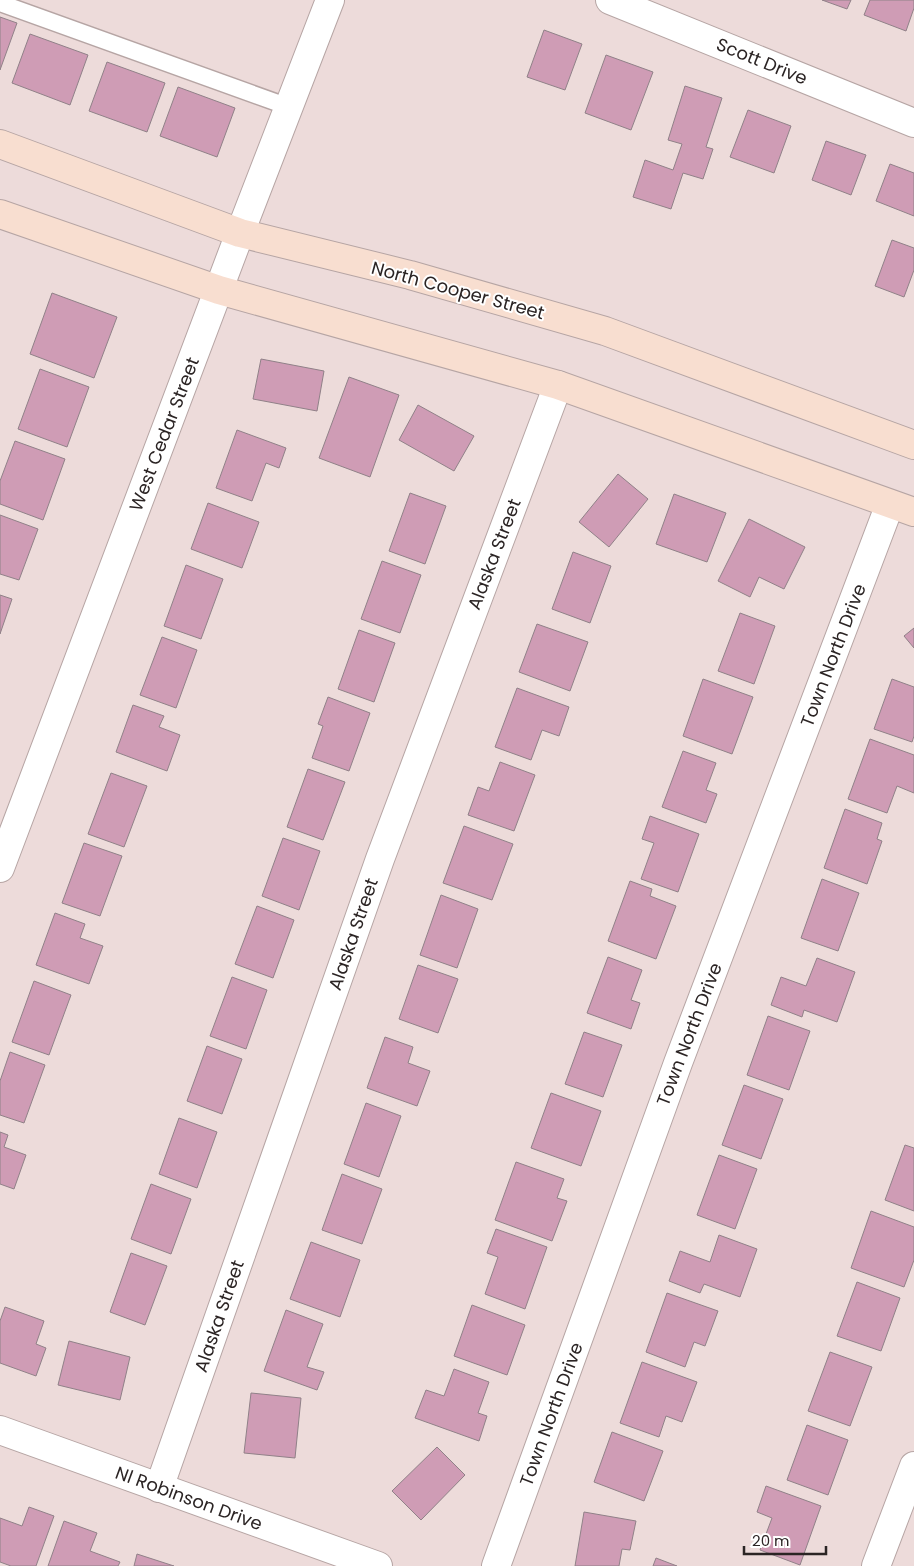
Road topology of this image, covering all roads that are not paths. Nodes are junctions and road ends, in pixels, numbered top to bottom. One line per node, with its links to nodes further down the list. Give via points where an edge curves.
1 (330, 0): 4 (street, West Cedar Street)
2 (610, 0): 5 (street, Scott Drive)
3 (0, 3): 4 (lane)
4 (289, 107): 8 (street, West Cedar Street)
5 (914, 123)
6 (0, 144): 8 (main road, North Cooper Street)
7 (0, 214): 9 (main road)
8 (240, 233): 9 (street, West Cedar Street); 11 (main road, North Cooper Street, via 410,276 605,331)
9 (219, 290): 10 (main road); 13 (street, West Cedar Street)
10 (558, 385): 12 (main road); 16 (street, Alaska Street, via 380,859)
11 (914, 445)
12 (902, 508): 18 (street, Town North Drive, via 678,1062)
13 (0, 868)
14 (0, 1430): 16 (street, Nl Robinson Drive)
15 (914, 1466): 19 (street)
16 (159, 1488): 17 (street, Nl Robinson Drive)
17 (378, 1566)
18 (496, 1566)
19 (876, 1566)

